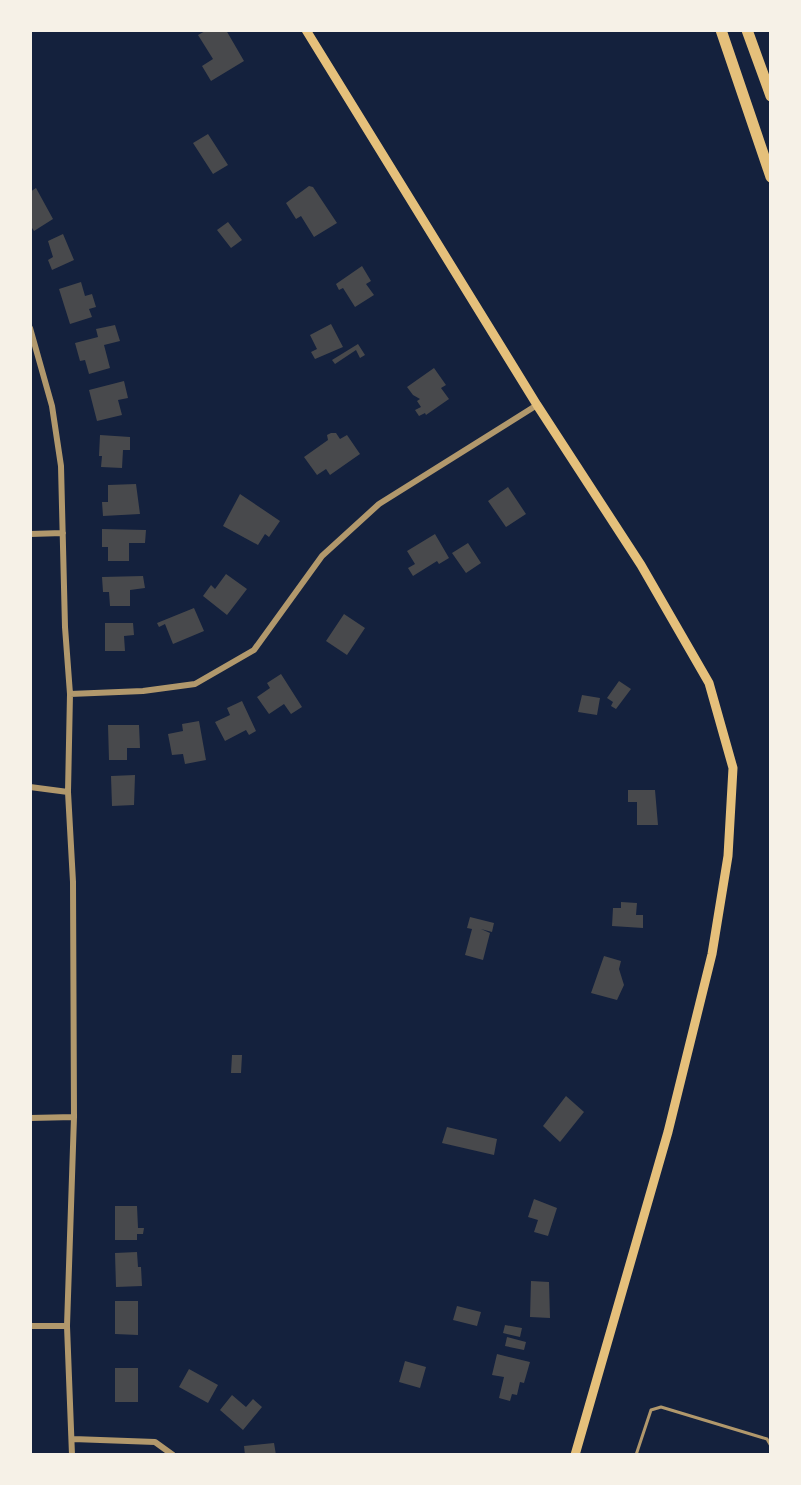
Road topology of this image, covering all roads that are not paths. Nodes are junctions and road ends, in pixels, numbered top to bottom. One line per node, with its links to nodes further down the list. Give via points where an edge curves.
1 (306, 30): 7 (main road)
2 (721, 30): 5 (highway)
3 (747, 30): 4 (highway)
4 (771, 96)
5 (771, 177)
6 (30, 328): 8 (street, via 52,406)
7 (537, 405): 10 (street, via 379,504 322,556 254,650 195,684); 21 (main road, via 641,565 709,683 733,768 728,856 712,954 668,1132)
8 (63, 533): 9 (street); 10 (street)
9 (30, 534)
10 (70, 694): 12 (street)
11 (30, 787): 12 (street)
12 (68, 792): 13 (street)
13 (74, 1117): 14 (street); 16 (street)
14 (30, 1118)
15 (30, 1326): 16 (street)
16 (67, 1326): 17 (street)
17 (73, 1439): 19 (street); 20 (street, via 155,1442)
18 (771, 1446): 22 (lane, via 767,1439 661,1407 651,1410)
19 (72, 1455)
20 (173, 1455)
21 (575, 1455)
22 (636, 1455)

